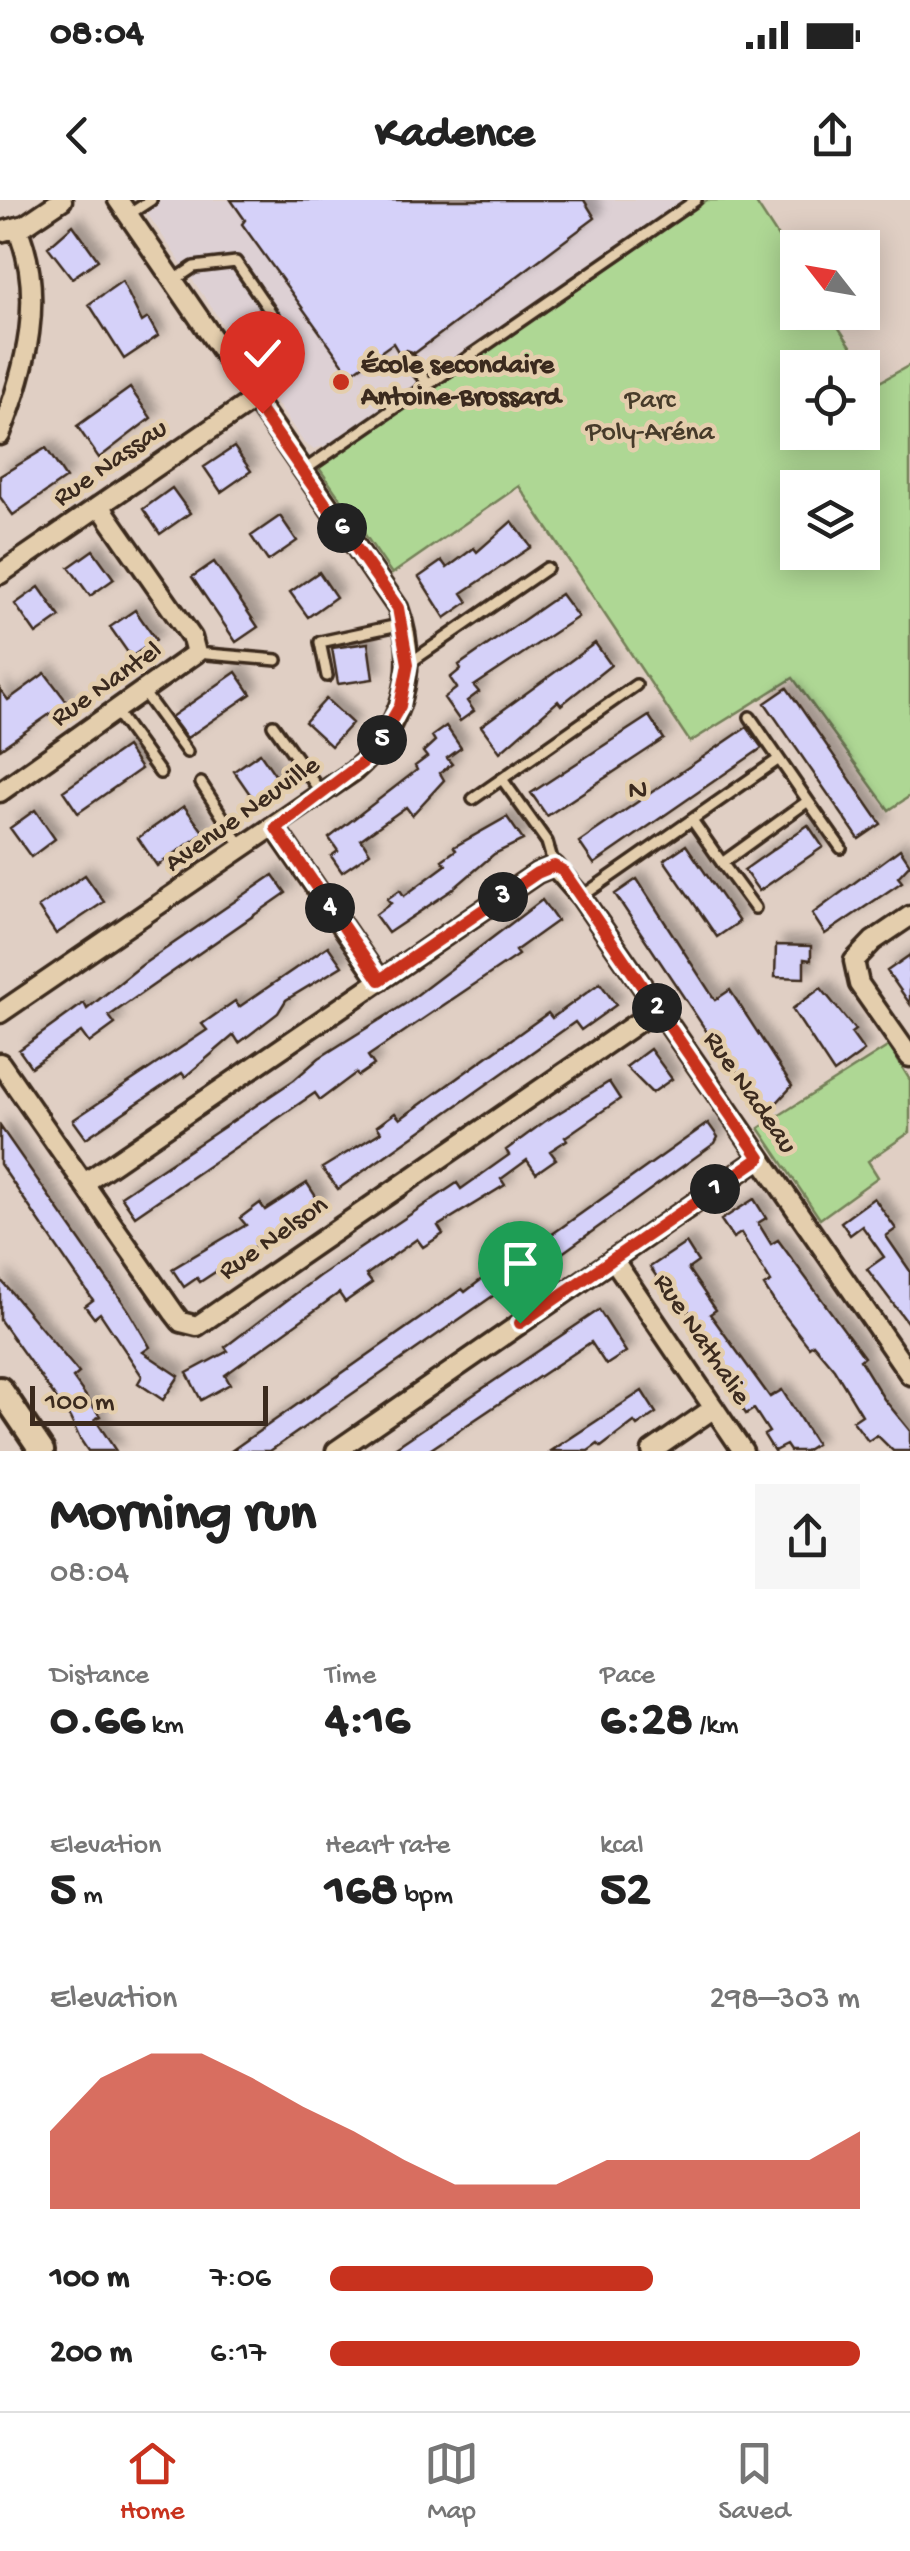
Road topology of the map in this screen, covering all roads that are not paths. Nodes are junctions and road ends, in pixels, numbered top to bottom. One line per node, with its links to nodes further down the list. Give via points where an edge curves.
1 (62, 200): 5 (street)
2 (151, 200): 4 (lane)
3 (696, 200): 9 (lane)
4 (123, 208): 6 (street, Avenue Neuville)
5 (9, 230): 11 (street, via 29,275 29,343)
6 (173, 281): 8 (street, Avenue Neuville); 8 (lane, via 194,267 236,262 246,275 292,343)
7 (408, 358): 9 (lane)
8 (240, 380): 10 (street, Avenue Neuville)
9 (428, 384): 12 (lane)
10 (253, 400): 12 (street, Avenue Neuville); 13 (street, Rue Nassau)
11 (0, 435)
12 (303, 471): 16 (street, Avenue Neuville)
13 (100, 506): 15 (street, Rue Nassau); 17 (street, Rue Nantel)
14 (547, 568): 19 (lane)
15 (0, 574)
16 (403, 624): 19 (street, Avenue Neuville); 20 (lane, via 320,642)
17 (196, 652): 18 (lane); 22 (street, Rue Nantel)
18 (276, 660)
19 (408, 664): 32 (street, Avenue Neuville, via 400,706 381,743)
20 (327, 676)
21 (636, 685): 29 (lane)
22 (144, 694): 23 (street, Rue Nantel); 26 (lane)
23 (116, 712): 28 (lane); 31 (street, Rue Nantel)
24 (750, 717): 27 (lane)
25 (273, 725): 32 (lane)
26 (187, 752)
27 (779, 759): 34 (lane); 35 (lane)
28 (160, 773)
29 (502, 779): 33 (lane); 40 (lane, via 547,842)
30 (201, 784): 38 (lane)
31 (0, 792)
32 (322, 794): 36 (street, Avenue Neuville)
33 (473, 799)
34 (808, 801): 37 (lane); 39 (lane)
35 (692, 820): 39 (lane); 41 (lane)
36 (276, 828): 38 (street, Avenue Neuville); 44 (street)
37 (841, 848)
38 (244, 849): 46 (street, Avenue Neuville)
39 (722, 863): 42 (lane)
40 (554, 866): 41 (street, Rue Nadeau); 44 (street)
41 (581, 897): 45 (street, Rue Nadeau)
42 (755, 908)
43 (910, 916): 47 (street, via 854,962 860,984)
44 (380, 980): 50 (street)
45 (658, 1008): 49 (street, Rue Nadeau); 50 (street, Rue Nelson, via 197,1326 174,1314)
46 (0, 1014)
47 (910, 1057)
48 (0, 1063): 50 (street, Rue Nelson)
49 (760, 1158): 51 (street); 52 (street, Rue Nadeau)
50 (86, 1182)
51 (613, 1259): 54 (street, Rue Nathalie); 56 (street)
52 (910, 1375)
53 (0, 1390): 55 (street)
54 (714, 1408): 57 (street); 58 (street, Rue Nathalie)
55 (42, 1451)
56 (336, 1451)
57 (652, 1451)
58 (743, 1451)

